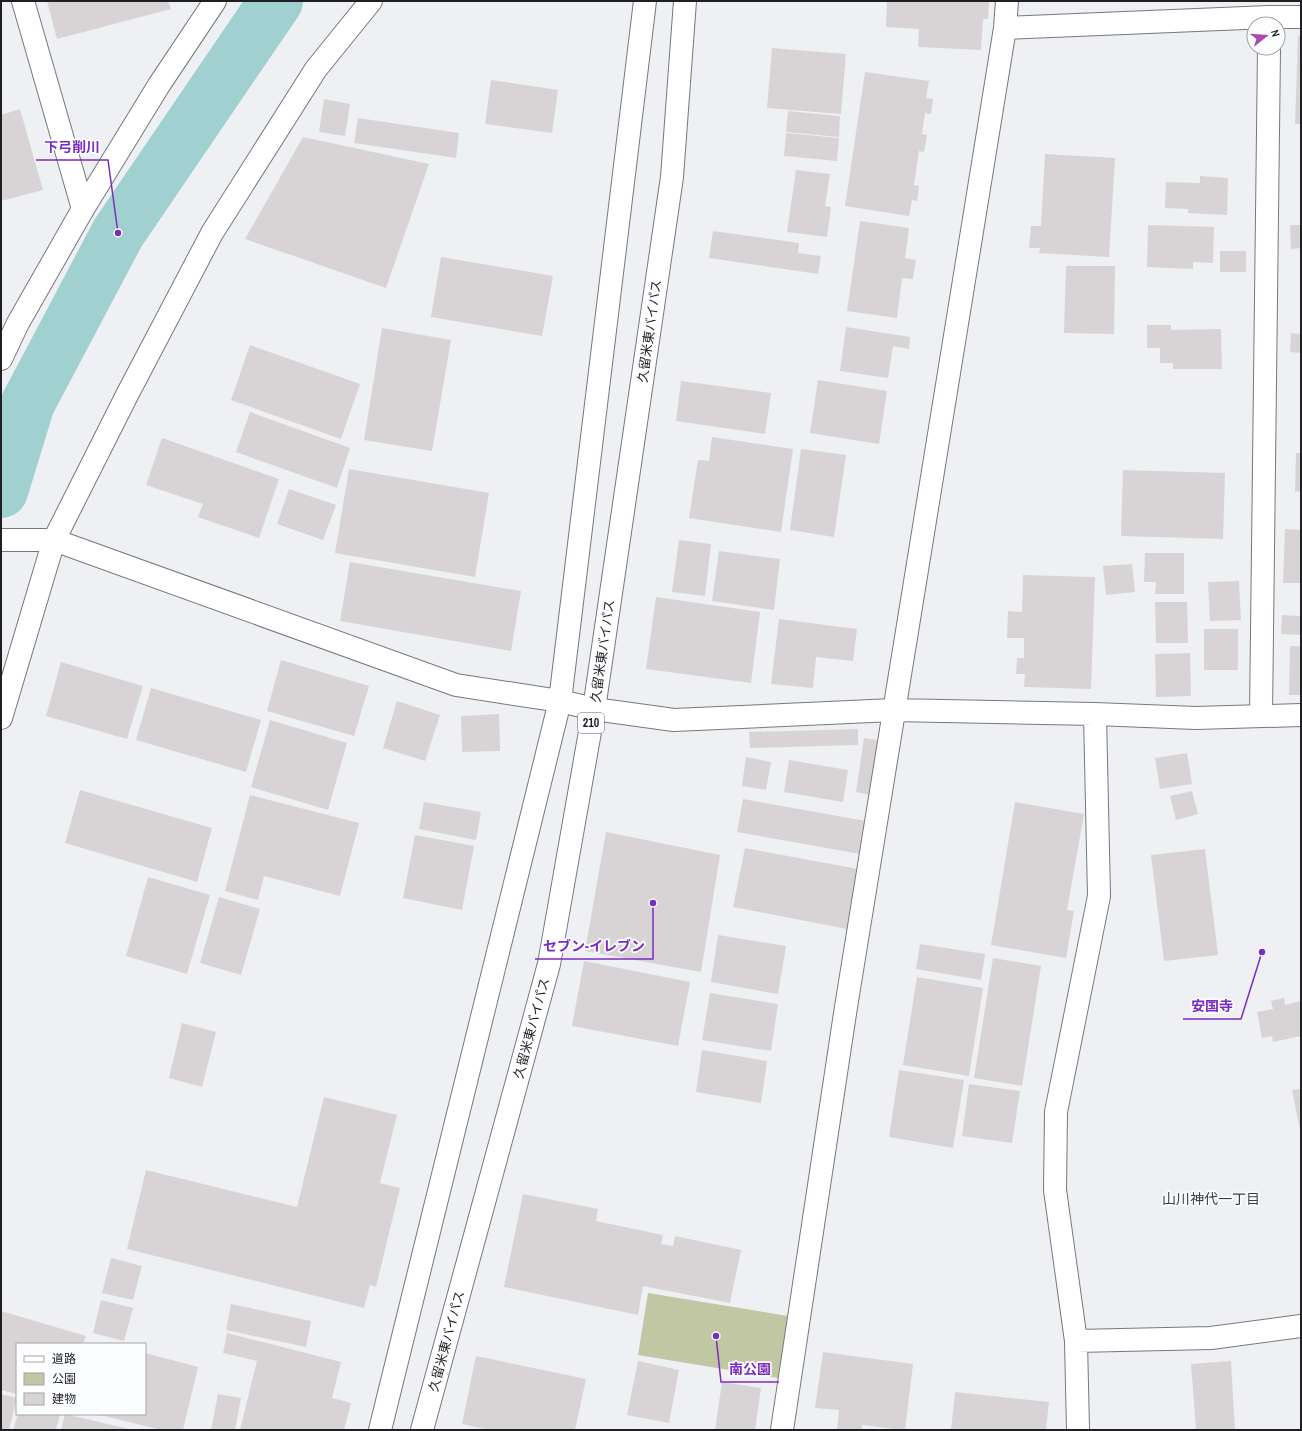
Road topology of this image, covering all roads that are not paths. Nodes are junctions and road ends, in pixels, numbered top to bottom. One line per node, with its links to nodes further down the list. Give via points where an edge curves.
1 (23, 1): 11 (main road)
2 (215, 1): 11 (main road, via 158,85)
3 (371, 1): 14 (main road, via 316,69 212,233)
4 (645, 1): 15 (main road)
5 (685, 1): 16 (main road, 久留米東バイパス / 210, via 672,177)
6 (1007, 1): 9 (main road)
7 (1269, 14): 8 (main road); 9 (main road)
8 (1301, 16)
9 (1005, 28): 17 (main road)
10 (1269, 56): 20 (main road)
11 (83, 209): 12 (main road, via 18,323)
12 (1, 359)
13 (1, 540): 14 (main road)
14 (54, 540): 15 (main road, via 456,685); 21 (main road)
15 (560, 701): 16 (main road); 24 (main road)
16 (594, 709): 17 (main road, via 674,720); 25 (main road, 久留米東バイパス / 210, via 549,964)
17 (893, 710): 18 (main road); 26 (main road)
18 (1095, 714): 20 (main road, via 1196,718); 23 (main road, via 1099,896 1056,1112 1055,1190)
19 (1301, 715): 20 (main road)
20 (1261, 716)
21 (1, 718)
22 (1301, 1326): 23 (main road, via 1211,1338)
23 (1076, 1341): 27 (main road)
24 (380, 1430)
25 (422, 1430)
26 (782, 1430)
27 (1078, 1430)

